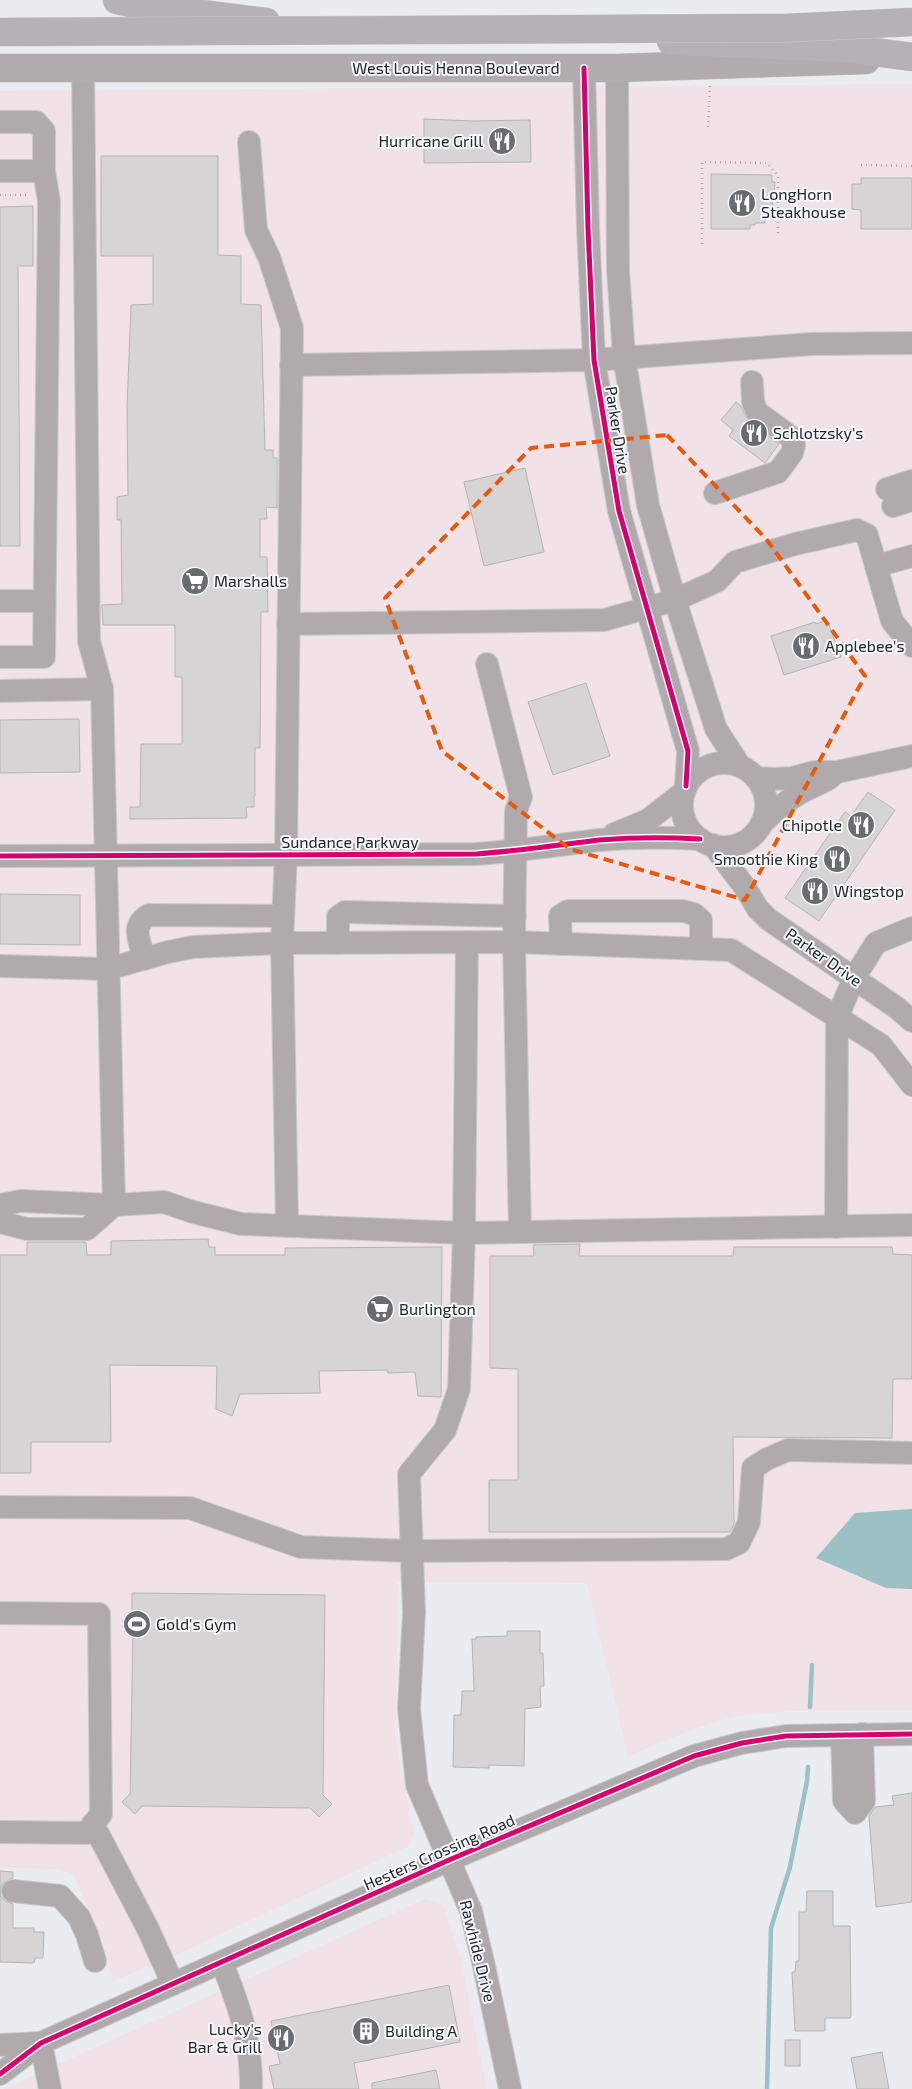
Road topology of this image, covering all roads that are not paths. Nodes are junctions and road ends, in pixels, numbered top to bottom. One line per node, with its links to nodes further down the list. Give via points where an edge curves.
1 (117, 0): 4 (highway, via 154,8 280,23 844,48)
2 (912, 22): 3 (highway, bridge, via 766,28)
3 (0, 32)
4 (912, 58): 8 (main road, West Louis Henna Boulevard)
5 (83, 67): 6 (main road, West Louis Henna Boulevard); 7 (main road, West Louis Henna Boulevard); 31 (street, via 88,641)
6 (0, 68)
7 (584, 68): 8 (main road, West Louis Henna Boulevard); 15 (street, Parker Drive)
8 (617, 68): 14 (street, Parker Drive, via 618,270)
9 (0, 122): 12 (street, via 36,122 44,131)
10 (249, 142): 16 (street, via 256,230 269,257 292,328)
11 (0, 171): 12 (street)
12 (44, 171): 25 (street, via 49,201)
13 (912, 344): 14 (street, via 811,344)
14 (624, 356): 15 (street); 23 (street, Parker Drive, via 648,505)
15 (594, 360): 16 (street); 26 (street, Parker Drive, via 619,511)
16 (291, 365): 27 (street)
17 (752, 382): 19 (street, via 757,412 791,437 792,453 778,472)
18 (912, 482): 20 (street)
19 (715, 493)
20 (897, 498)
21 (912, 556): 22 (street)
22 (876, 566): 23 (street, via 867,535 858,530 736,562 717,581); 28 (street, via 892,621)
23 (675, 600): 26 (street); 34 (street, Parker Drive, via 716,729)
24 (0, 601): 25 (street)
25 (44, 601): 29 (street, via 44,657)
26 (646, 608): 27 (street, via 604,620); 36 (street, Parker Drive, via 688,751)
27 (288, 624): 41 (street)
28 (912, 646)
29 (0, 657)
30 (488, 664): 40 (street, via 521,797 516,811)
31 (102, 689): 32 (street); 43 (street)
32 (0, 690)
33 (912, 756): 35 (street)
34 (748, 772): 35 (street, via 774,779 814,772); 36 (street, via 725,763 706,766 696,773); 37 (street, via 762,788 766,800)
35 (837, 772): 37 (street, via 781,806)
36 (685, 789): 38 (street, Sundance Parkway, via 648,820); 39 (street, via 684,818 690,830)
37 (758, 828): 39 (street, via 742,842 728,846); 44 (street, via 747,862)
38 (599, 840): 39 (street, Sundance Parkway, via 665,837); 40 (street, Sundance Parkway)
39 (706, 842): 44 (street, Parker Drive)
40 (516, 852): 41 (street, Sundance Parkway); 46 (street)
41 (286, 854): 43 (street, Sundance Parkway); 45 (street)
42 (0, 856): 43 (street, Sundance Parkway)
43 (105, 856): 56 (street)
44 (744, 886): 57 (street, Parker Drive, via 768,919)
45 (283, 916): 51 (street); 54 (street, via 149,914 140,920 137,928)
46 (515, 916): 48 (street, via 345,912 338,917); 50 (street)
47 (912, 928): 57 (street, via 876,944)
48 (338, 942): 49 (street); 51 (street)
49 (467, 942): 50 (street); 68 (street, Rawhide Drive)
50 (514, 942): 52 (street); 67 (street)
51 (282, 943): 54 (street, via 193,947); 65 (street)
52 (560, 944): 53 (street); 53 (street, via 560,916 568,912 683,910 701,920)
53 (701, 949): 58 (street, via 731,950)
54 (144, 959): 56 (street)
55 (0, 966): 56 (street)
56 (108, 969): 61 (street)
57 (854, 978): 58 (street); 59 (street, Parker Drive)
58 (837, 1018): 60 (street, via 881,1045); 66 (street)
59 (912, 1021)
60 (912, 1085)
61 (114, 1205): 62 (street, via 21,1200); 63 (street, via 87,1229 27,1229); 65 (street, via 164,1202 242,1224)
62 (0, 1206)
63 (0, 1222)
64 (912, 1225): 66 (street)
65 (287, 1226): 68 (street)
66 (836, 1227): 67 (street)
67 (520, 1232): 68 (street)
68 (464, 1233): 71 (street, Rawhide Drive, via 459,1389 445,1430 409,1474)
69 (912, 1453): 71 (street, via 788,1450 767,1459 753,1468 748,1522 738,1542 726,1549)
70 (0, 1507): 71 (street, via 190,1508 301,1547)
71 (411, 1551): 76 (street, Rawhide Drive, via 414,1612 409,1709 417,1785)
72 (0, 1613): 74 (street, via 99,1614 101,1814)
73 (912, 1734): 76 (street, Hesters Crossing Road, via 786,1736 742,1743 694,1756)
74 (93, 1824): 75 (street, via 87,1832); 80 (street)
75 (0, 1832)
76 (449, 1860): 79 (street, Hesters Crossing Road); 86 (street, Rawhide Drive, via 471,1911)
77 (13, 1891): 78 (street, via 60,1896 79,1917)
78 (95, 1961)
79 (222, 1963): 80 (street, Hesters Crossing Road); 85 (street, via 239,2006 252,2064)
80 (173, 1984): 81 (street, Hesters Crossing Road)
81 (41, 2042): 82 (street, Hesters Crossing Road); 83 (street, Hesters Crossing Road); 84 (street)
82 (0, 2046)
83 (0, 2074)
84 (50, 2089)
85 (251, 2089)
86 (510, 2089)

